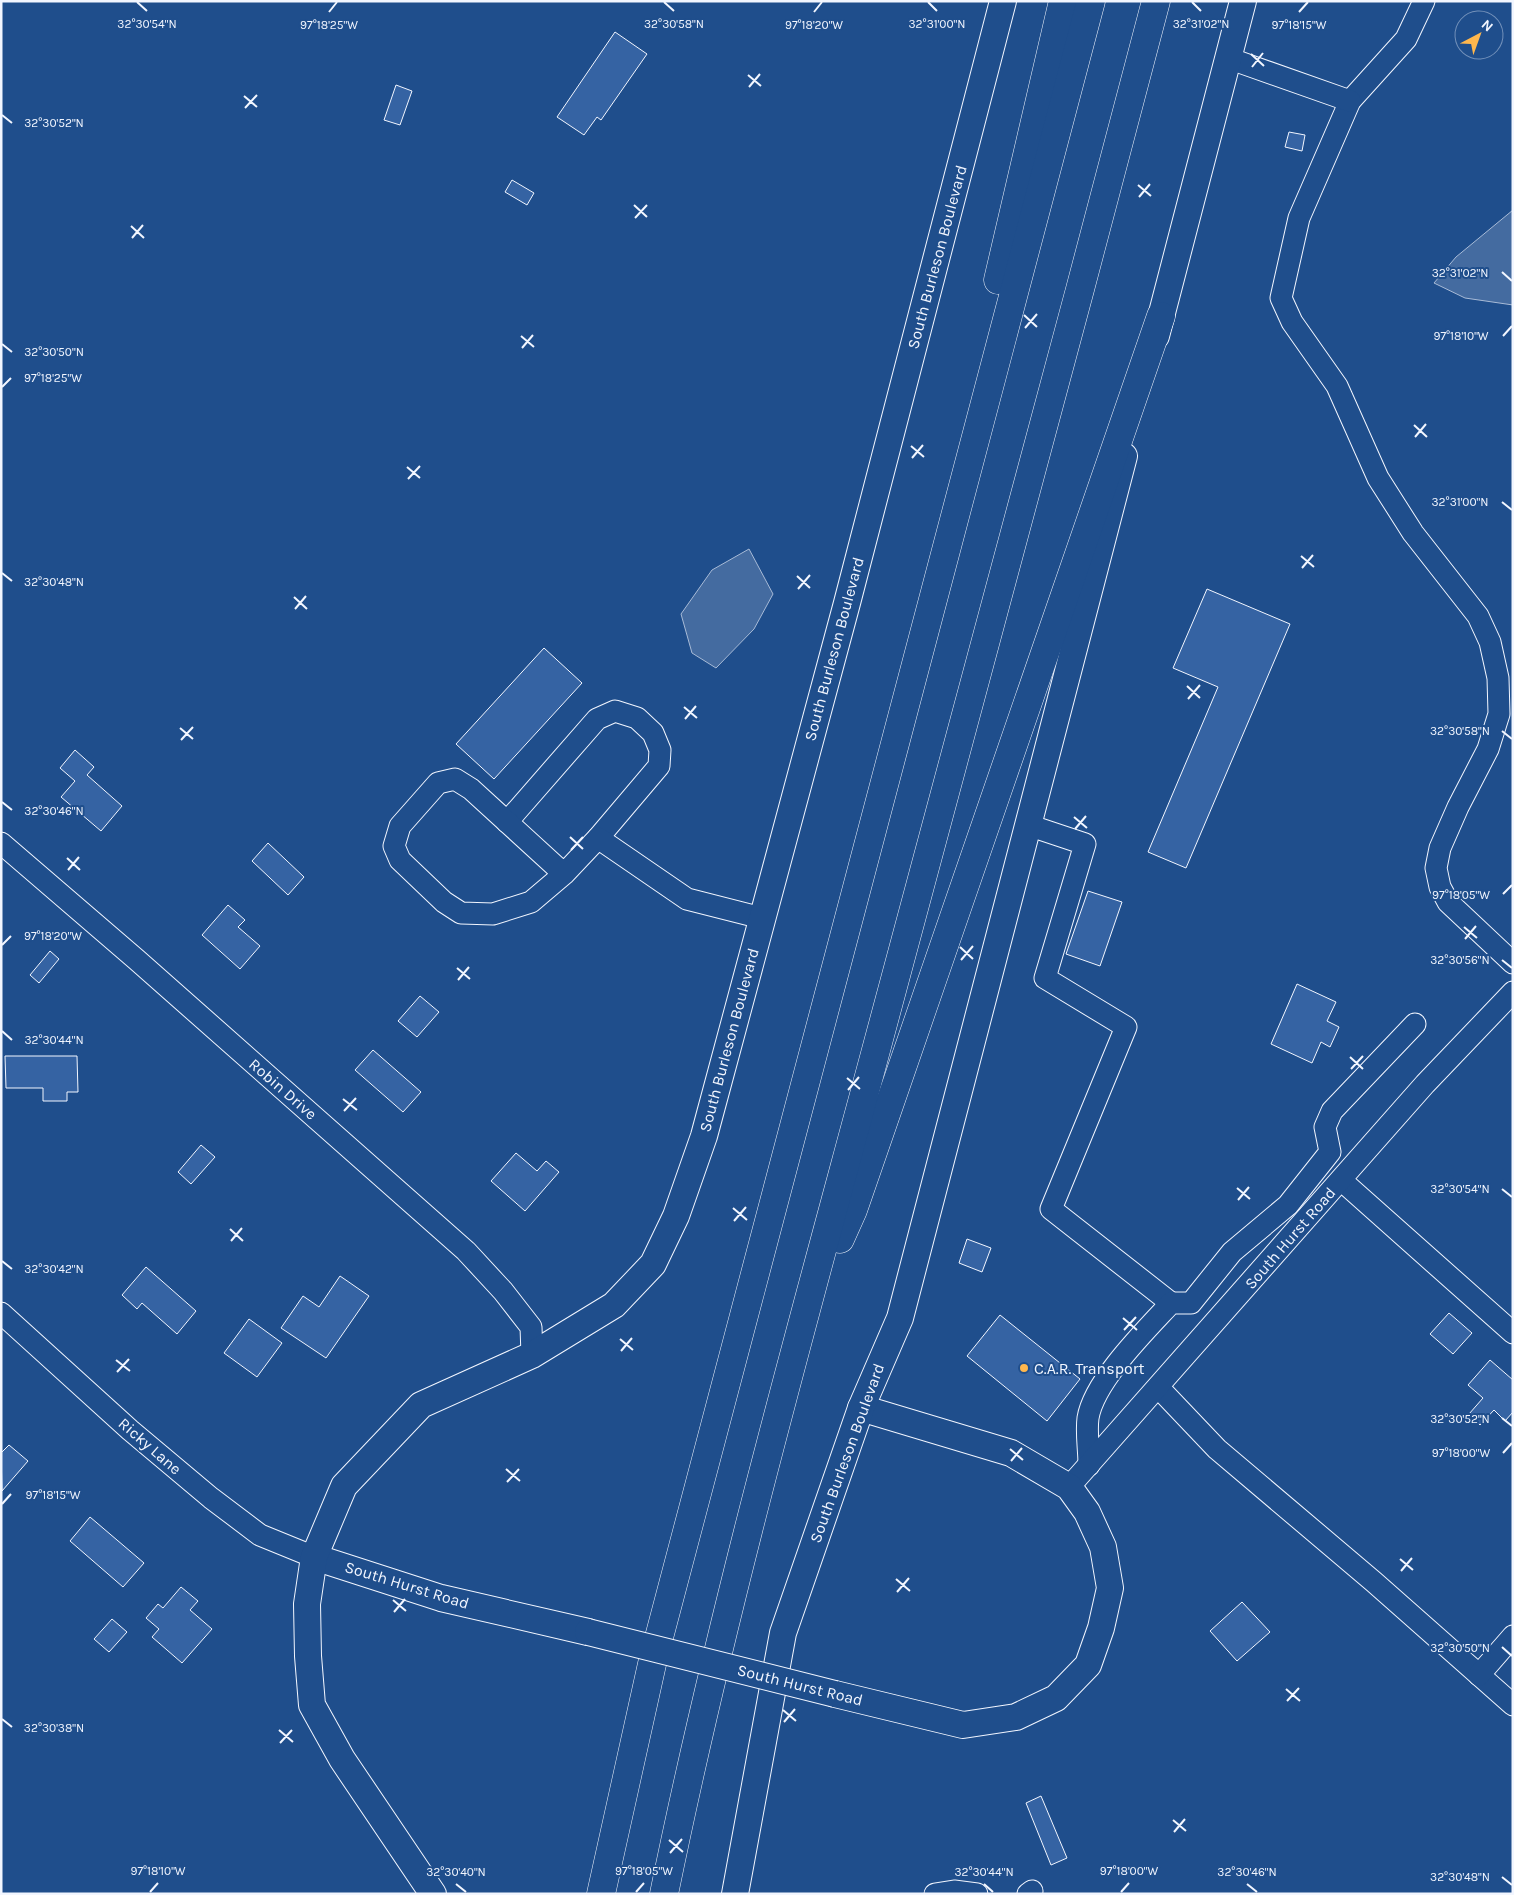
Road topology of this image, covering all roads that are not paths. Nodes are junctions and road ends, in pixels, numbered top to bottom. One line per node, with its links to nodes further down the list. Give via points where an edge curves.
1 (1003, 1): 16 (main road, South Burleson Boulevard)
2 (1063, 1): 10 (highway, via 997,283)
3 (1091, 1): 10 (highway)
4 (1156, 1): 24 (highway)
5 (1243, 1): 7 (main road, South Burleson Boulevard)
6 (1424, 1): 8 (street, via 1406,39)
7 (1228, 58): 8 (street); 9 (main road, South Burleson Boulevard)
8 (1350, 102): 17 (street, via 1300,218 1281,298 1292,322 1337,386 1378,478 1413,534 1478,616 1490,642 1498,678 1498,714 1488,749 1440,848 1436,868 1440,887 1448,902)
9 (1161, 316): 12 (main road, South Burleson Boulevard); 24 (highway, via 853,1210)
10 (998, 347): 36 (highway, via 652,1664)
11 (507, 822): 13 (street, via 597,719 615,711 637,718 653,733 660,750 659,766); 15 (street); 15 (street, via 471,789 455,780 447,781 438,783 400,826 394,846 400,860 444,902 461,913 493,914 531,902)
12 (1028, 824): 21 (street, via 1085,844 1044,978 1126,1027 1051,1209); 27 (main road, South Burleson Boulevard, via 900,1318)
13 (598, 838): 15 (street); 16 (street, via 687,899)
14 (1, 843): 25 (street, Robin Drive, via 466,1251 531,1327)
15 (564, 874)
16 (762, 918): 25 (main road, South Burleson Boulevard, via 704,1136 676,1216 653,1264 614,1305)
17 (1513, 963)
18 (1513, 992): 20 (street, South Hurst Road, via 1425,1084)
19 (1415, 1024): 21 (street, via 1332,1111 1325,1127 1330,1152 1288,1205 1232,1252 1191,1302)
20 (1342, 1180): 23 (street); 26 (street, South Hurst Road)
21 (1171, 1302): 28 (street, via 1127,1351 1098,1393 1088,1418)
22 (1, 1313): 30 (street, Ricky Lane, via 130,1430 211,1498 260,1535)
23 (1513, 1333)
24 (798, 1340): 37 (highway, via 694,1748)
25 (532, 1355): 30 (main road, South Burleson Boulevard, via 421,1405 344,1486)
26 (1158, 1387): 28 (street, South Hurst Road); 32 (street, via 1217,1449)
27 (861, 1408): 29 (main road, South Hurst Road, via 1011,1453); 34 (main road, South Burleson Boulevard, via 783,1633)
28 (1089, 1465): 29 (street, South Hurst Road)
29 (1069, 1487): 30 (main road, South Hurst Road, bridge, via 1087,1512 1102,1547 1110,1588 1088,1665 1056,1698 1016,1717 963,1725 441,1598)
30 (314, 1557): 35 (main road, South Burleson Boulevard, via 307,1604 312,1705 342,1759)
31 (1513, 1636): 32 (street)
32 (1478, 1675): 33 (street)
33 (1513, 1705)
34 (741, 1891)
35 (433, 1894)
36 (601, 1894)
37 (664, 1894)
38 (935, 1894): 39 (street, via 954,1891)
39 (977, 1894)

